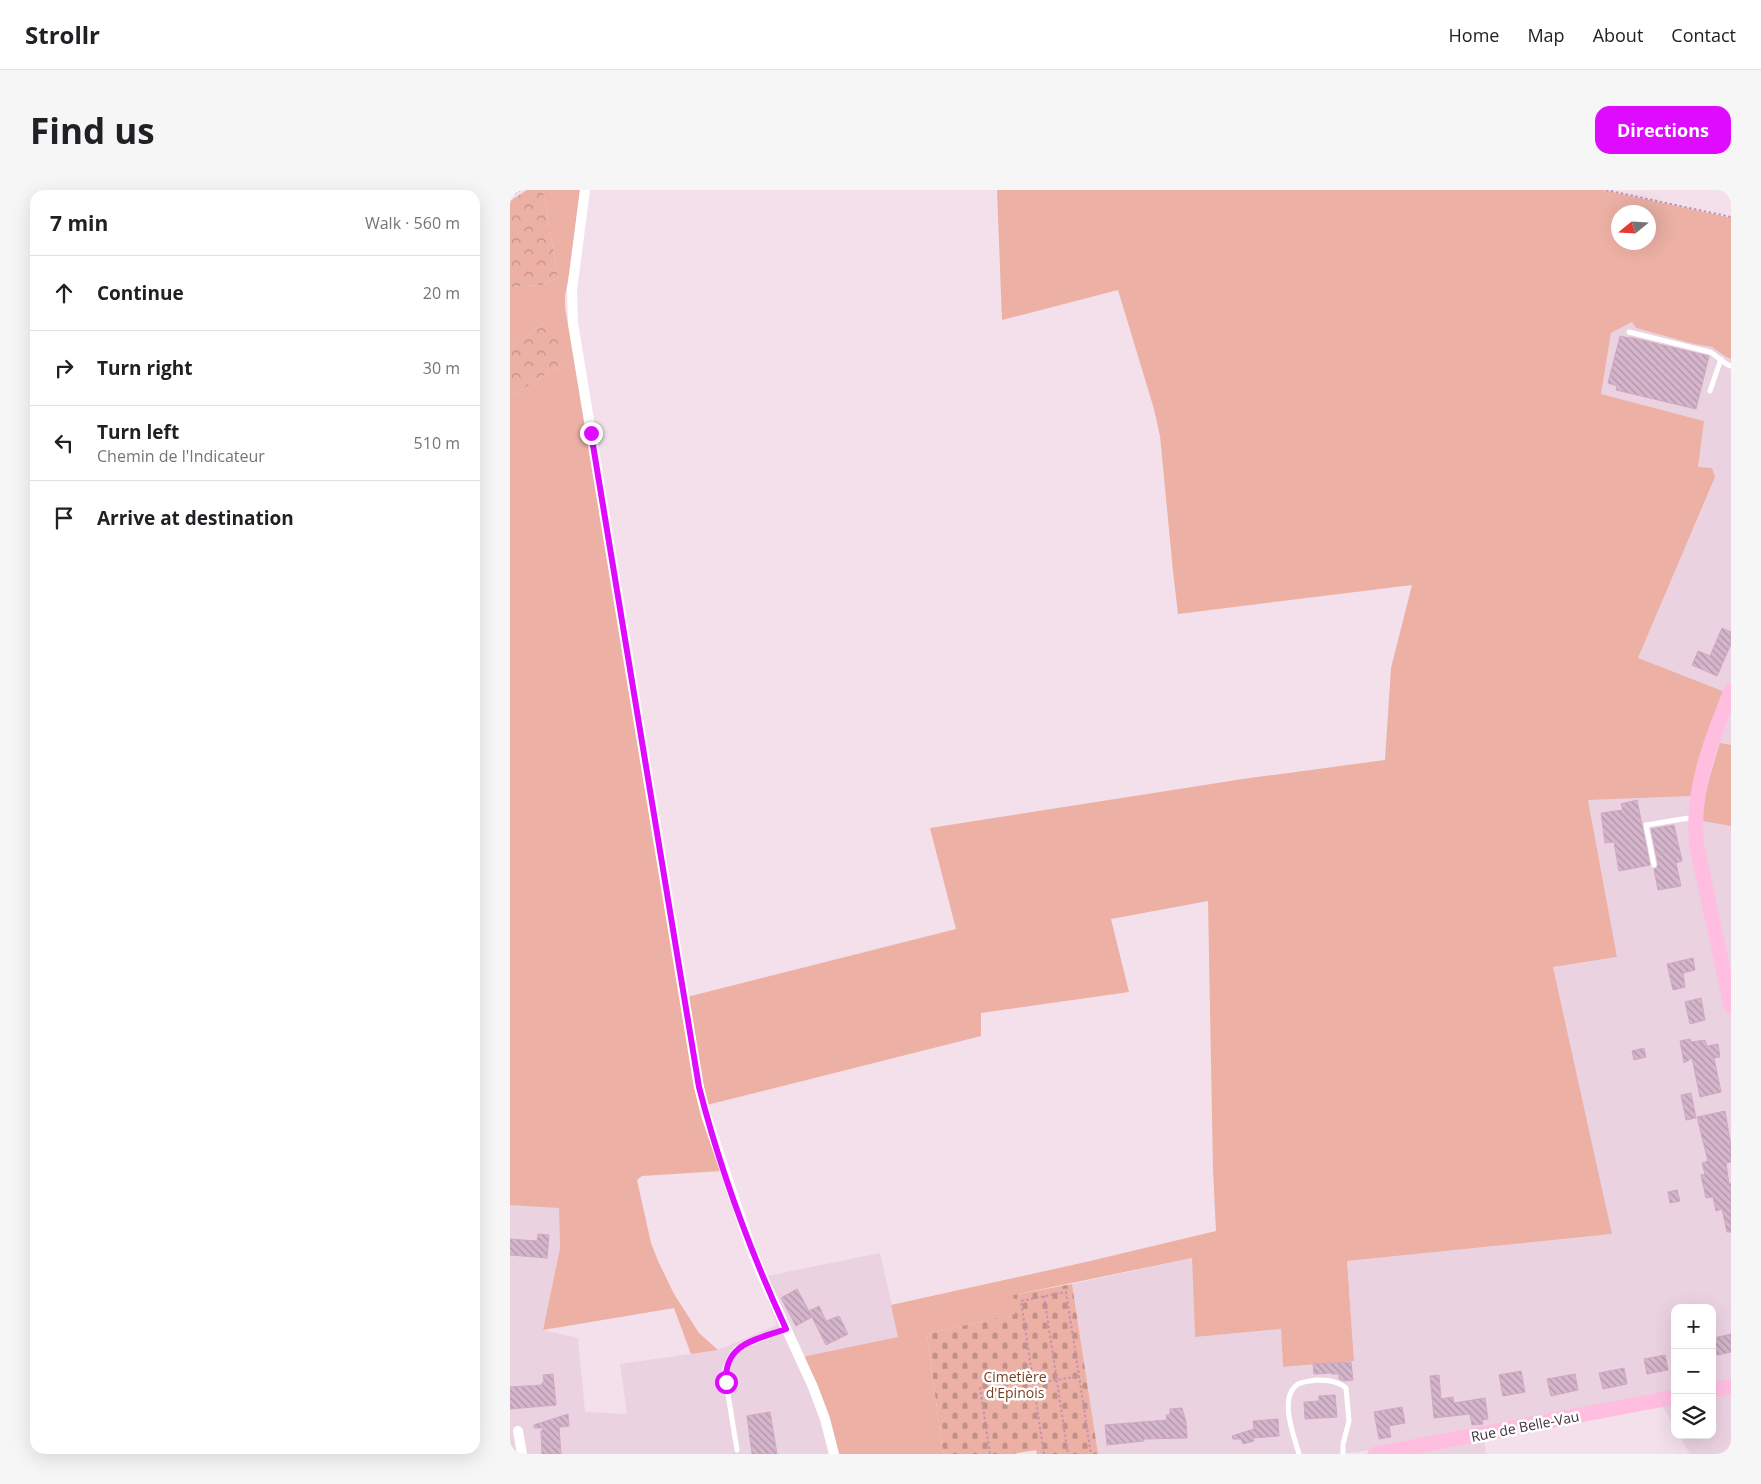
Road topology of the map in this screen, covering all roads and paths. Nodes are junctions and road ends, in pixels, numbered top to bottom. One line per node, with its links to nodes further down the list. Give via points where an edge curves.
1 (520, 190): 4 (path)
2 (585, 190): 15 (street, via 572,290 573,323 699,1087 752,1248)
3 (1606, 190): 5 (path)
4 (510, 196)
5 (1731, 217)
6 (1628, 332): 7 (lane, via 1710,352)
7 (1721, 359): 8 (lane); 9 (lane)
8 (1731, 366)
9 (1710, 391)
10 (1731, 691): 11 (street, via 1702,774)
11 (1695, 817): 12 (lane, via 1646,825); 13 (street, via 1698,847)
12 (1654, 865)
13 (1731, 1006)
14 (1044, 1296): 16 (path, via 1066,1292); 17 (path); 18 (path, via 1021,1300)
15 (786, 1329): 24 (lane, via 736,1349 725,1369); 26 (street, via 813,1387)
16 (1079, 1376): 17 (path); 30 (path)
17 (1057, 1380): 18 (path); 29 (path)
18 (1034, 1384): 28 (path)
19 (1731, 1386): 21 (street)
20 (980, 1387): 27 (path)
21 (1716, 1389)
22 (1671, 1398): 33 (street, Rue de Belle-Vau)
23 (518, 1431): 25 (street)
24 (736, 1450)
25 (522, 1454)
26 (834, 1454)
27 (990, 1454)
28 (1044, 1454)
29 (1068, 1454)
30 (1091, 1454)
31 (1299, 1454): 32 (lane, via 1288,1402 1291,1392 1298,1384 1326,1380 1341,1383 1346,1388 1349,1420)
32 (1344, 1454)
33 (1375, 1454)

